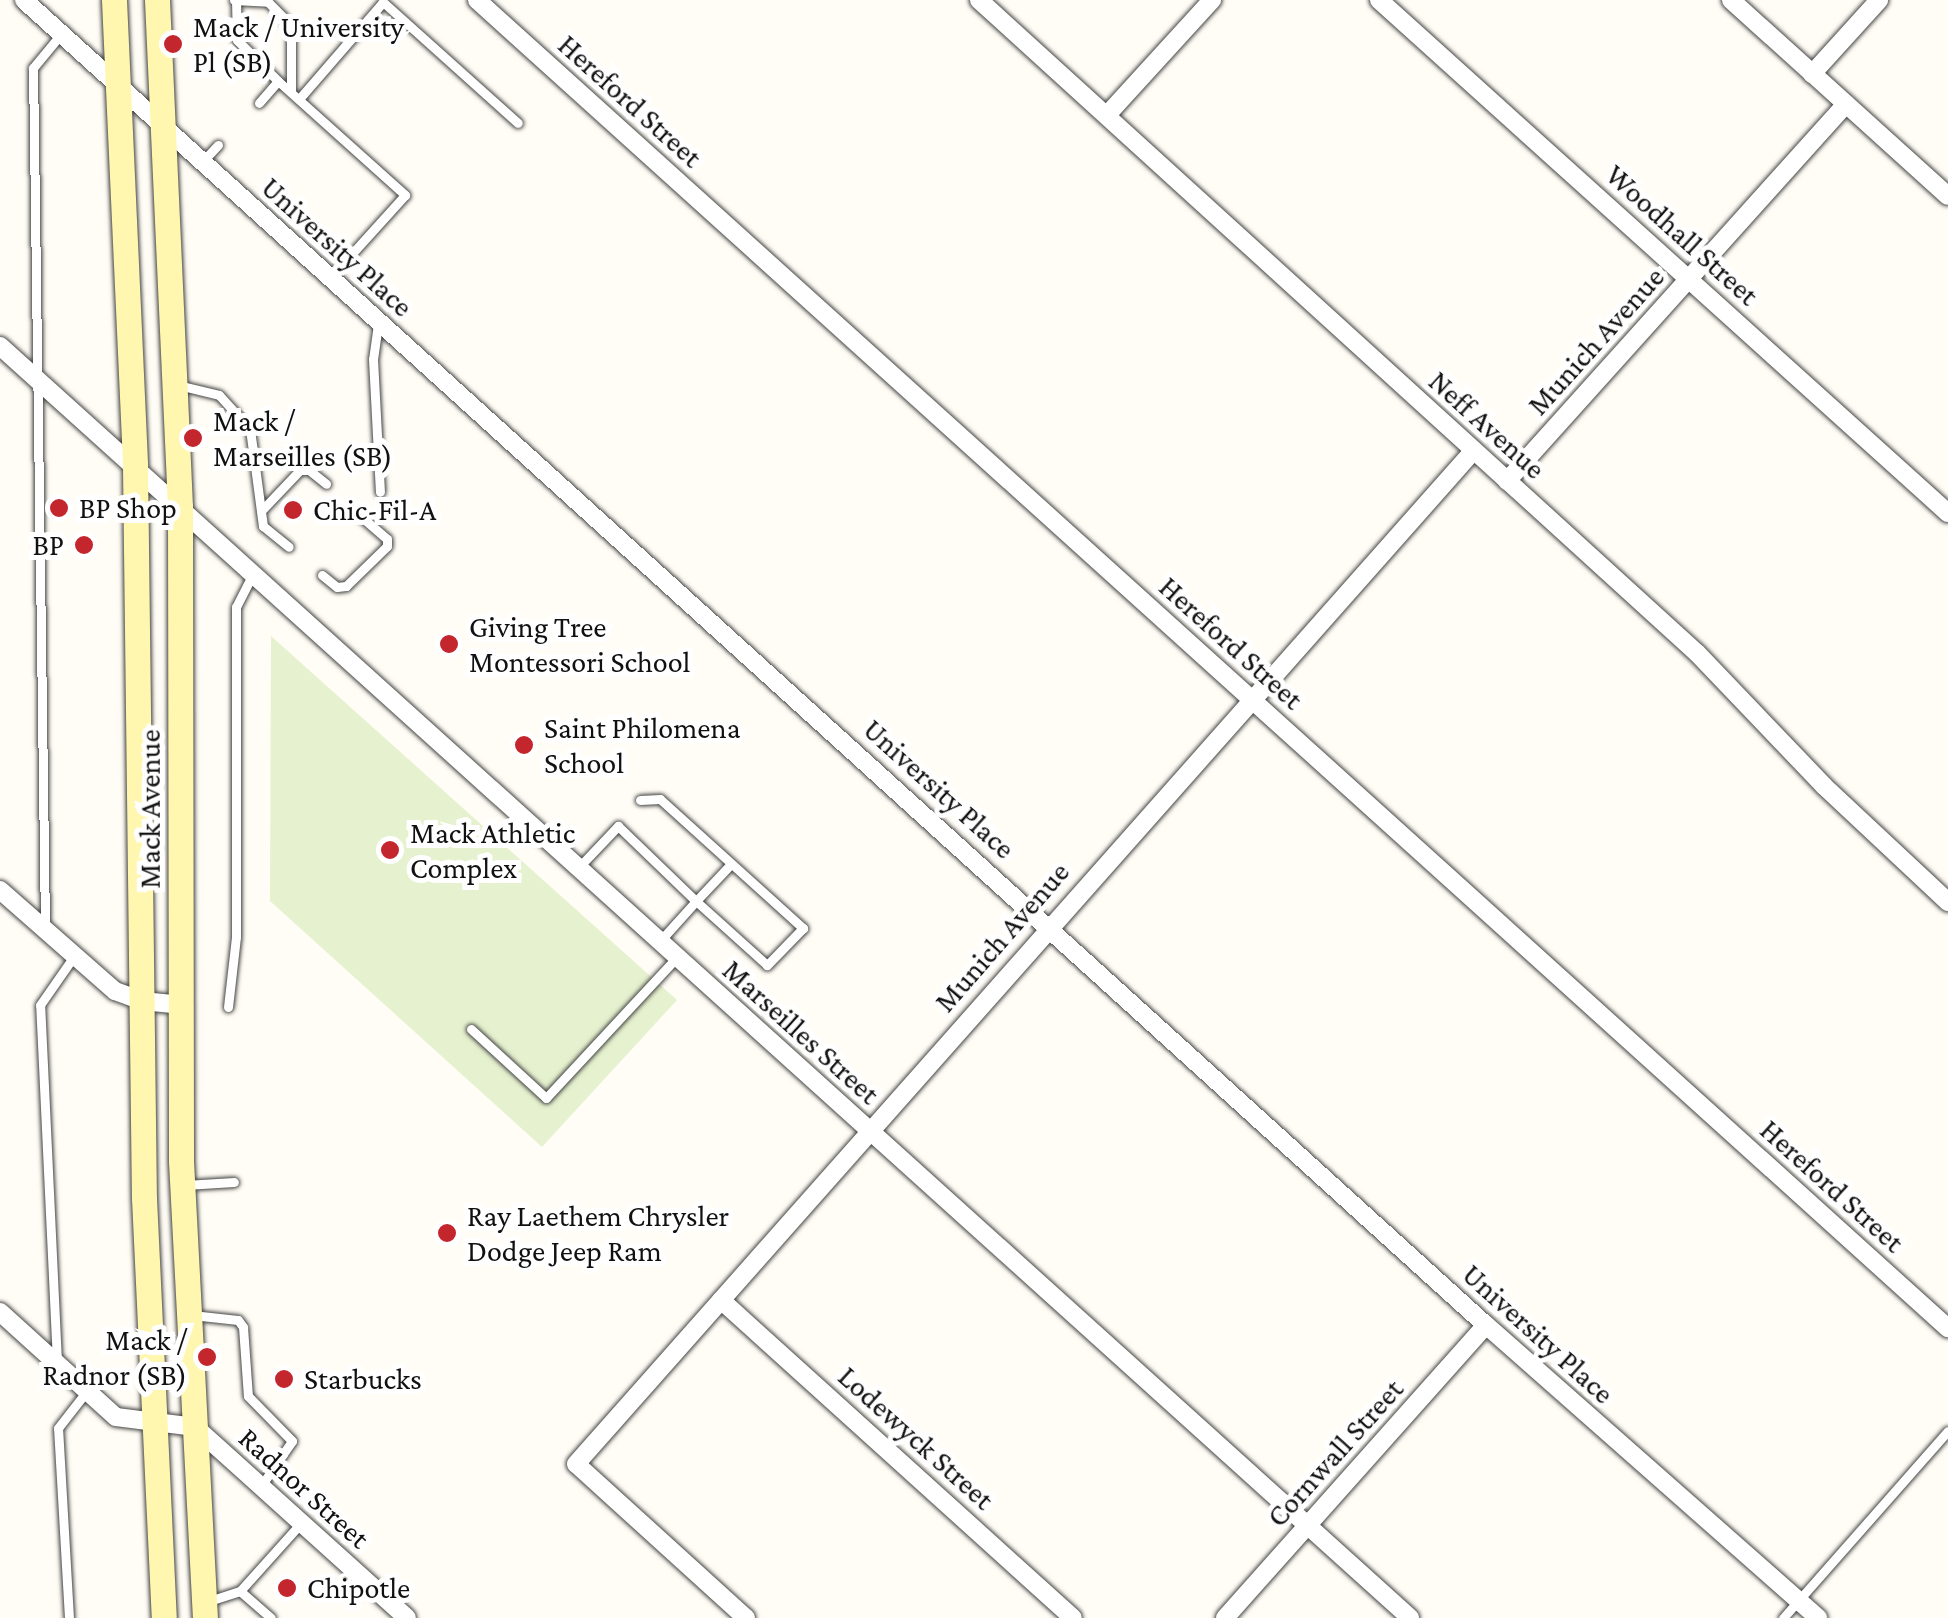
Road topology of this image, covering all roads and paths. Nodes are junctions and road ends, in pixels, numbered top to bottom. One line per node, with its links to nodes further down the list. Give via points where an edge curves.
1 (24, 0): 11 (street, University Place)
2 (114, 0): 14 (main road, Mack Avenue)
3 (157, 0): 21 (main road, Mack Avenue)
4 (235, 0): 13 (lane, via 237,40); 15 (lane, via 268,2 284,16 291,34)
5 (477, 0): 43 (street, Hereford Street)
6 (979, 0): 19 (street, Neff Avenue)
7 (1212, 0): 19 (street)
8 (1379, 0): 26 (street, Woodhall Street)
9 (1731, 0): 12 (street)
10 (1878, 0): 12 (street)
11 (60, 34): 14 (street, University Place); 29 (lane, via 33,68)
12 (1812, 74): 18 (street)
13 (278, 81): 15 (lane); 17 (lane)
14 (118, 82): 21 (street, University Place); 32 (main road, Mack Avenue)
15 (291, 91): 16 (lane)
16 (300, 99): 20 (lane, via 383,2); 25 (lane, via 405,195)
17 (259, 103)
18 (1846, 104): 24 (street); 26 (street, Munich Avenue)
19 (1106, 115): 31 (street, Neff Avenue)
20 (518, 123)
21 (163, 125): 23 (street, University Place); 30 (main road, Mack Avenue)
22 (218, 145): 23 (lane)
23 (202, 162): 25 (street, University Place)
24 (1948, 196)
25 (330, 278): 27 (street, University Place)
26 (1689, 279): 33 (street, Munich Avenue); 38 (street, Woodhall Street)
27 (378, 321): 35 (lane); 52 (street, University Place)
28 (0, 346): 29 (street, Marseilles Street)
29 (34, 378): 32 (street, Marseilles Street); 53 (lane)
30 (176, 384): 36 (main road, Mack Avenue); 37 (lane, via 219,395 250,429)
31 (1474, 450): 33 (street, Neff Avenue); 43 (street, Munich Avenue)
32 (135, 466): 36 (street, Marseilles Street); 57 (main road, Mack Avenue)
33 (1508, 480): 51 (street, Neff Avenue, via 1708,664)
34 (326, 484): 37 (lane, via 300,470)
35 (380, 492)
36 (180, 508): 41 (street, Marseilles Street); 58 (main road, Mack Avenue)
37 (260, 511): 40 (lane, via 263,526)
38 (1948, 512)
39 (361, 516): 42 (lane, via 387,546 346,586)
40 (290, 547)
41 (254, 572): 48 (street, Marseilles Street); 59 (lane, via 236,607 236,938)
42 (322, 575)
43 (1251, 698): 52 (street, Munich Avenue); 68 (street, Hereford Street)
44 (640, 800): 47 (lane, via 660,799)
45 (627, 814): 46 (lane)
46 (618, 826): 48 (lane); 50 (lane)
47 (731, 864): 50 (lane); 50 (lane, via 803,928 767,965)
48 (578, 868): 54 (street, Marseilles Street)
49 (0, 890): 53 (street)
50 (696, 900): 54 (lane)
51 (1948, 902)
52 (1049, 925): 61 (street, Munich Avenue); 67 (street, University Place)
53 (45, 931): 55 (street)
54 (660, 942): 56 (street, Marseilles Street)
55 (74, 956): 57 (street, via 114,992); 69 (lane, via 40,1005)
56 (677, 957): 60 (lane, via 546,1098); 61 (street, Marseilles Street)
57 (142, 1001): 58 (street); 71 (main road, Mack Avenue)
58 (183, 1005): 63 (main road, Mack Avenue)
59 (228, 1006)
60 (470, 1029)
61 (868, 1130): 64 (street, Munich Avenue); 76 (street, Marseilles Street)
62 (234, 1182): 63 (lane)
63 (182, 1185): 66 (main road, Mack Avenue)
64 (721, 1300): 84 (street, Munich Avenue, via 576,1464); 85 (street, Lodewyck Street)
65 (0, 1312): 69 (street, Radnor Street)
66 (189, 1315): 72 (main road, Mack Avenue); 74 (lane, via 238,1320 248,1396 292,1441)
67 (1486, 1325): 76 (street, Cornwall Street); 78 (street, University Place)
68 (1948, 1328)
69 (57, 1364): 70 (street, Radnor Street)
70 (86, 1392): 71 (street, Radnor Street, via 122,1420); 80 (lane, via 58,1428)
71 (154, 1424): 72 (street, Radnor Street); 81 (main road, Mack Avenue)
72 (195, 1427): 74 (street, Radnor Street); 79 (main road, Mack Avenue)
73 (1948, 1430): 78 (lane)
74 (260, 1486): 75 (street, Radnor Street)
75 (301, 1523): 77 (lane); 83 (street, Radnor Street)
76 (1307, 1526): 86 (street, Cornwall Street); 87 (street, Marseilles Street)
77 (240, 1591): 79 (lane); 82 (lane)
78 (1798, 1600): 88 (lane); 89 (street, University Place)
79 (204, 1610)
80 (69, 1618)
81 (164, 1618)
82 (271, 1618)
83 (407, 1618)
84 (746, 1618)
85 (1074, 1618)
86 (1224, 1618)
87 (1410, 1618)
88 (1782, 1618)
89 (1818, 1618)

